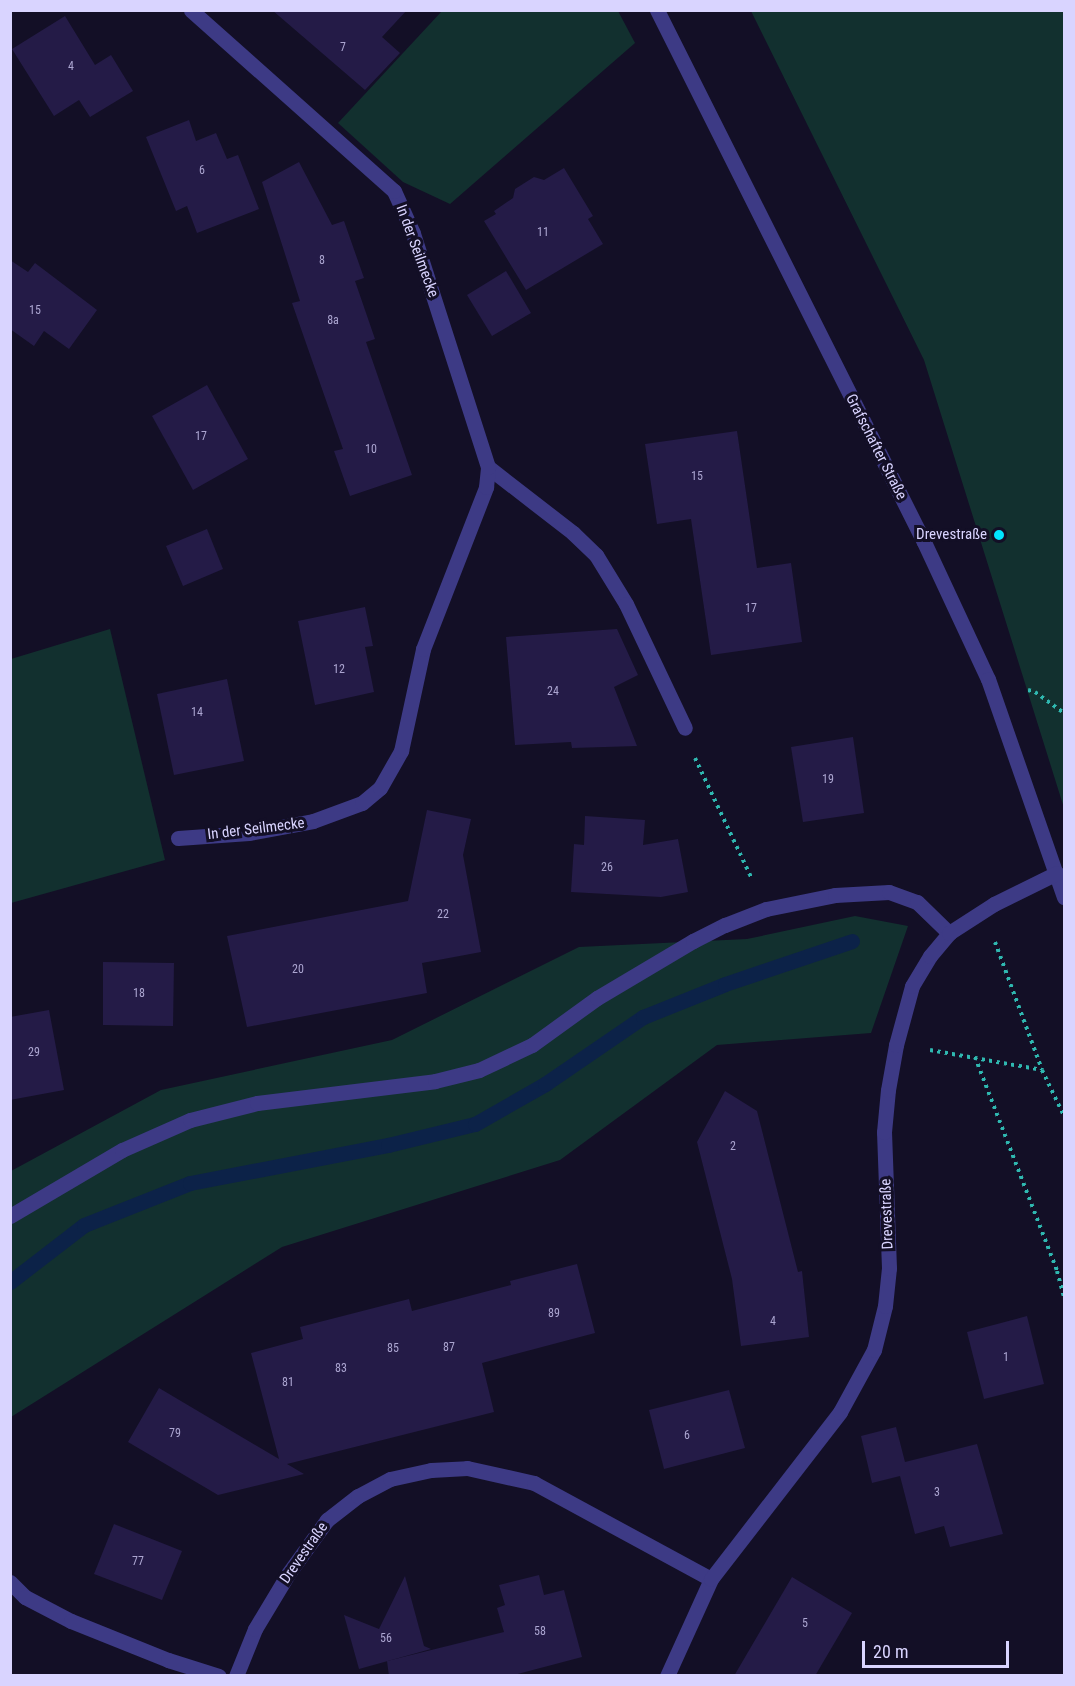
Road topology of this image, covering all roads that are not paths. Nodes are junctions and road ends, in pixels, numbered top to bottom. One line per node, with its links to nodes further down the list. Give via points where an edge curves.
1 (191, 10): 3 (street, In der Seilmecke, via 394,191 413,233)
2 (657, 10): 6 (street, Grafschafter Straße, via 988,679)
3 (488, 468): 4 (street, via 596,555 626,604); 5 (street, In der Seilmecke, via 486,488 423,649 401,751 380,788 344,812 303,824)
4 (685, 728)
5 (178, 838)
6 (1057, 873): 7 (street, Grafschafter Straße); 8 (street, Drevestraße, via 983,910)
7 (1065, 897)
8 (949, 933): 9 (street, via 917,902 889,892 835,895 766,909 684,946 597,998 532,1045 478,1070 435,1081 257,1103 190,1119 122,1150); 10 (street, Drevestraße, via 912,986 896,1046 884,1132 889,1268 874,1350 840,1412)
9 (10, 1216)
10 (711, 1579): 13 (street, Drevestraße, via 534,1483 467,1468 431,1470 390,1479 358,1496 327,1520 255,1629); 14 (street, Drevestraße)
11 (10, 1582): 12 (street, via 25,1597 71,1621)
12 (219, 1676)
13 (236, 1676)
14 (667, 1676)

